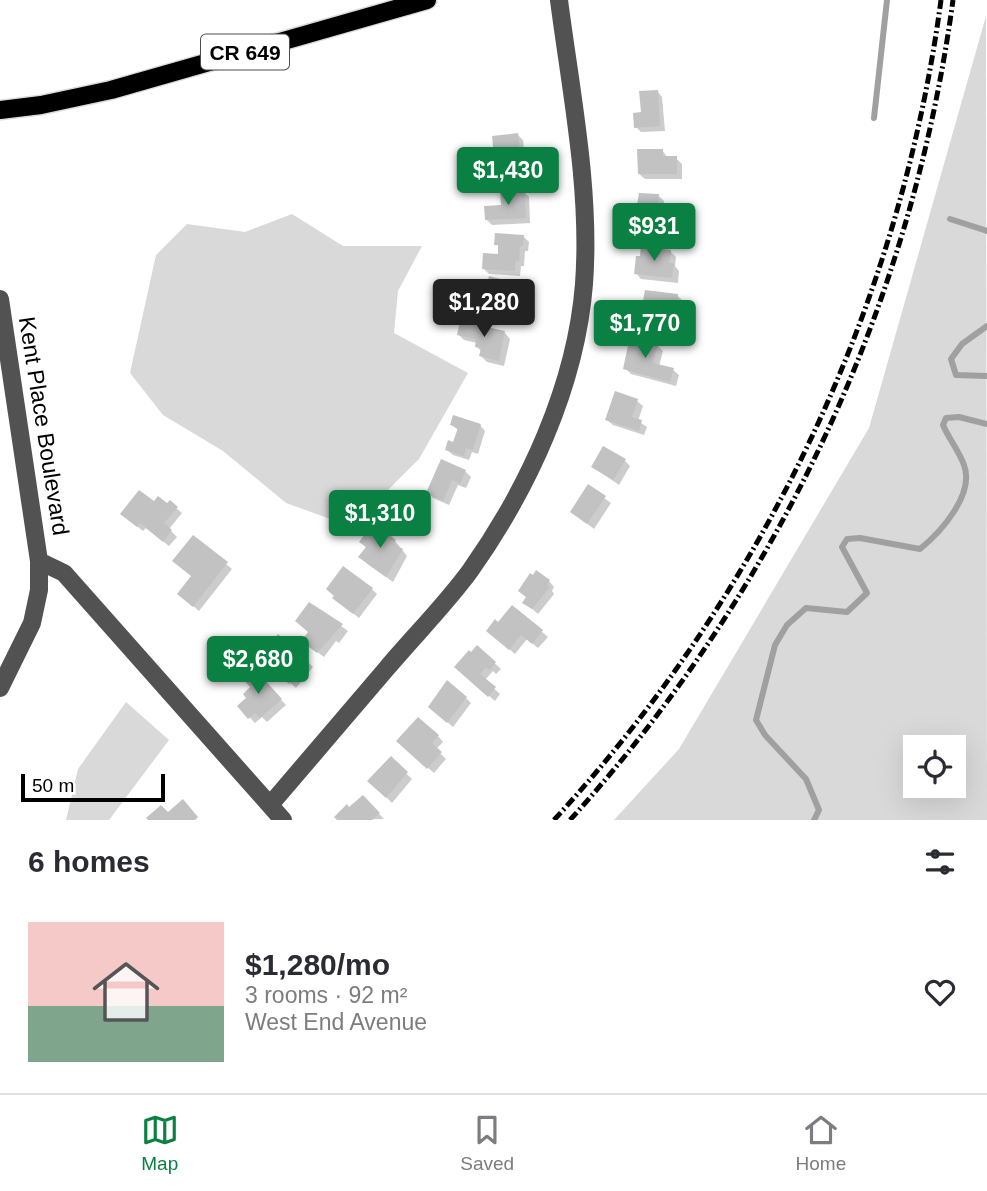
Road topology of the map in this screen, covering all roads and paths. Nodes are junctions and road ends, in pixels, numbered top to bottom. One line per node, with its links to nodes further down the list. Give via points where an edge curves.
1 (427, 0): 3 (main road, CR 649, via 111,90)
2 (559, 0): 7 (street, via 585,230 584,285 556,408 515,499 468,574)
3 (0, 110)
4 (0, 299): 5 (street, Kent Place Boulevard)
5 (39, 561): 6 (street, Kent Place Boulevard, via 32,622); 7 (street, via 64,573)
6 (0, 688)
7 (270, 805): 8 (street)
8 (283, 820)

